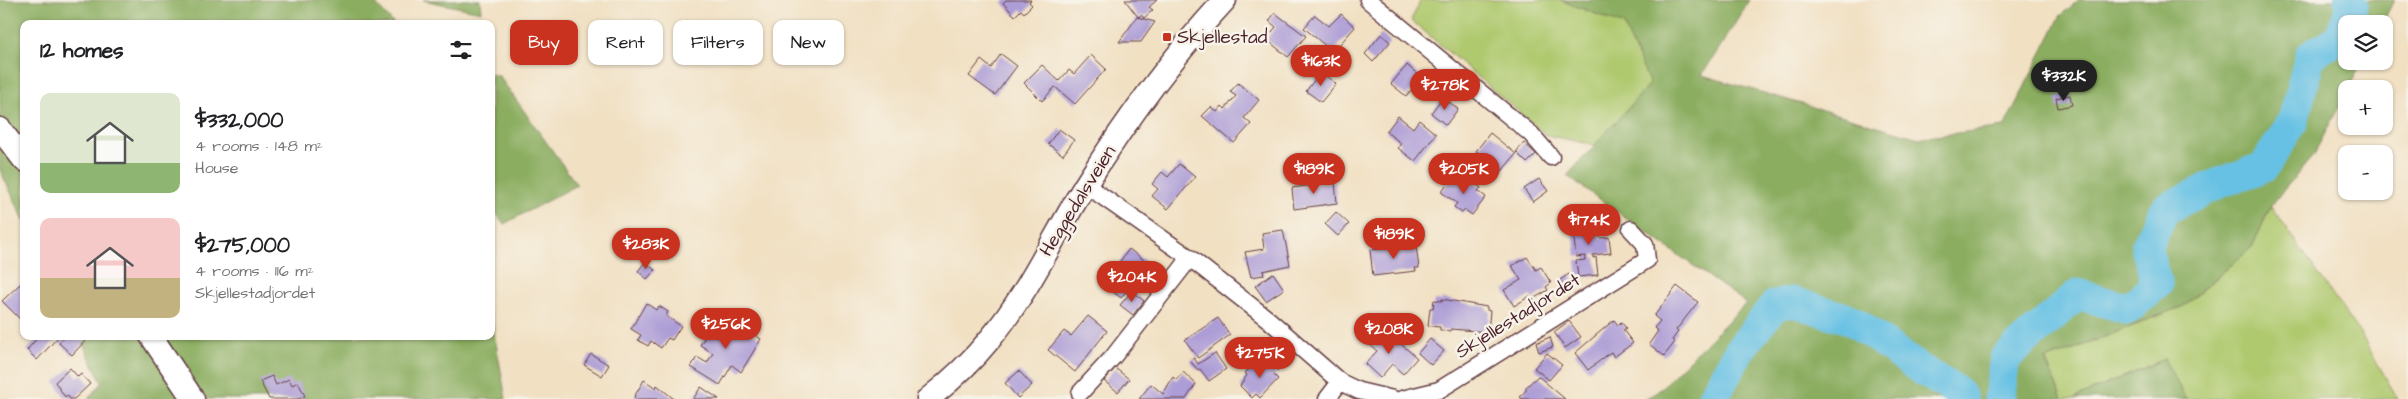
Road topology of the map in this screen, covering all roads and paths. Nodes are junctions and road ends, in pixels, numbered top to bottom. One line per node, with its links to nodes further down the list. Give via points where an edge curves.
1 (1225, 0): 6 (main road, Heggedalsveien, via 1145,95)
2 (1368, 0): 5 (street, via 1530,134)
3 (0, 129): 4 (main road)
4 (20, 155)
5 (1551, 157)
6 (1086, 185): 8 (street); 13 (main road, Heggedalsveien, via 991,338 966,366)
7 (1631, 229): 16 (street, Skjellestadjordet, via 1645,244 1647,260 1439,390)
8 (1190, 258): 10 (street, via 1269,320); 11 (street, via 1113,357)
9 (154, 340): 12 (main road)
10 (1340, 382): 14 (street); 15 (street, via 1359,391)
11 (1080, 393)
12 (193, 399)
13 (928, 399)
14 (1327, 399)
15 (1393, 399)
16 (1402, 399)

